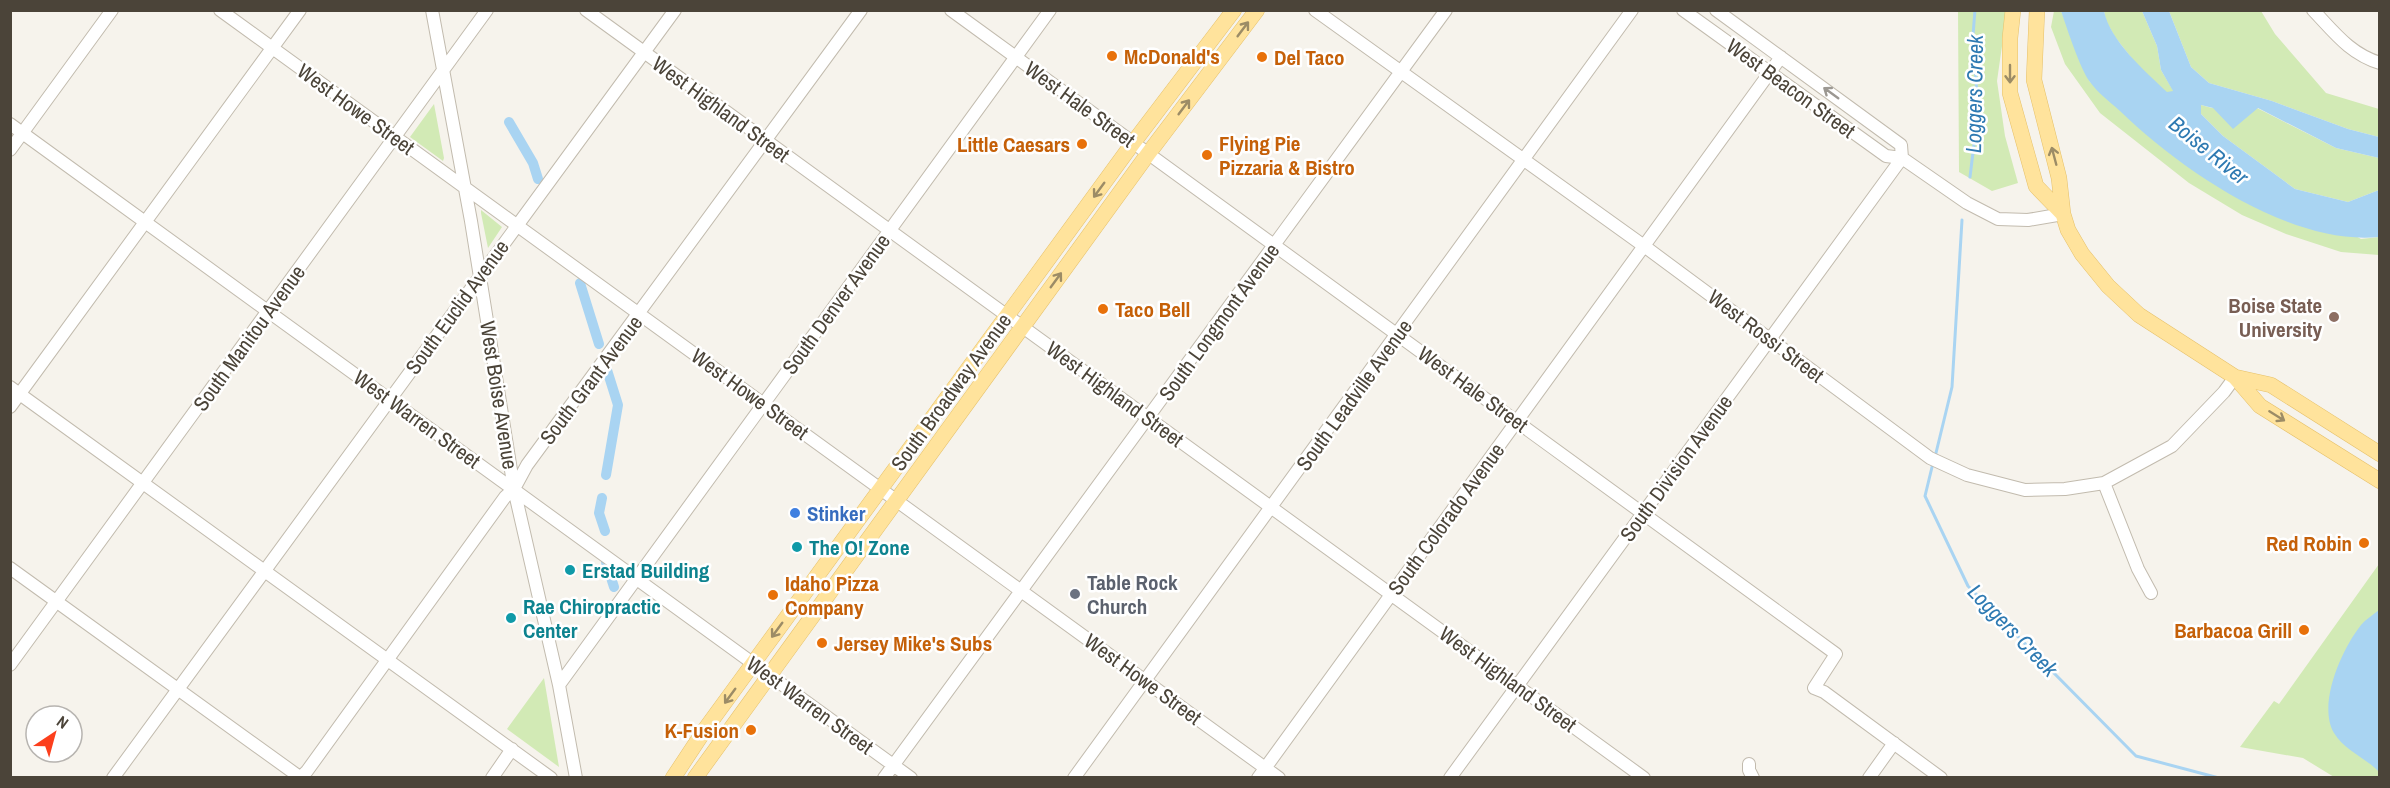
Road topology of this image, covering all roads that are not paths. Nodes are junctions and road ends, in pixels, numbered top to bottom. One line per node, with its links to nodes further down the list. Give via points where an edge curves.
1 (112, 10): 30 (street)
2 (220, 10): 21 (street, West Howe Street)
3 (300, 10): 21 (street)
4 (432, 10): 26 (street, West Boise Avenue)
5 (487, 10): 26 (street, South Manitou Avenue)
6 (586, 10): 22 (street, West Highland Street)
7 (675, 10): 22 (street, South Euclid Avenue)
8 (861, 10): 32 (street, South Grant Avenue)
9 (951, 10): 23 (street, West Hale Street)
10 (1050, 10): 23 (street, South Denver Avenue)
11 (1234, 10): 33 (main road, South Broadway Avenue)
12 (1257, 10): 35 (main road, South Broadway Avenue, one-way to 12)
13 (1315, 10): 27 (street, West Rossi Street)
14 (1446, 10): 27 (street, South Longmont Avenue)
15 (1632, 10): 37 (street, South Leadville Avenue)
16 (1683, 10): 28 (street, West Beacon Street)
17 (1716, 10): 24 (street, West Beacon Street)
18 (2313, 10): 25 (street, via 2348,48)
19 (2036, 12): 39 (main road, one-way to 19, via 2059,178 2034,80)
20 (2013, 13): 39 (main road, one-way to 39, via 2010,93 2036,186)
21 (272, 48): 31 (street, West Howe Street); 40 (street)
22 (644, 53): 32 (street, West Highland Street); 41 (street, South Euclid Avenue)
23 (1016, 57): 33 (street, West Hale Street); 42 (street, South Denver Avenue)
24 (1781, 57): 28 (street, South Colorado Avenue); 36 (street, West Beacon Street, one-way to 24, via 1901,146)
25 (2379, 63)
26 (443, 71): 31 (street, South Manitou Avenue); 38 (street, West Boise Avenue)
27 (1401, 73): 37 (street, West Rossi Street); 43 (street, South Longmont Avenue)
28 (1769, 73): 36 (street, West Beacon Street, via 1886,156); 44 (street, South Colorado Avenue)
29 (10, 124): 30 (street, West Warren Street)
30 (23, 133): 34 (street); 40 (street, West Warren Street)
31 (395, 137): 38 (street, West Howe Street); 46 (street, South Manitou Avenue)
32 (766, 142): 42 (street, West Highland Street); 47 (street, South Grant Avenue)
33 (1133, 143): 35 (street, West Hale Street); 48 (main road, South Broadway Avenue, one-way to 48)
34 (10, 150)
35 (1148, 154): 43 (street, West Hale Street); 49 (main road, South Broadway Avenue, one-way to 35)
36 (1902, 158): 39 (street, West Beacon Street, via 1967,203 1998,219 2028,220); 51 (street, South Division Avenue)
37 (1524, 162): 44 (street, West Rossi Street); 50 (street, South Leadville Avenue)
38 (465, 188): 41 (street, West Howe Street); 45 (street, West Boise Avenue)
39 (2063, 214): 52 (main road, via 2082,254 2108,286 2139,315)
40 (146, 222): 46 (street, West Warren Street); 53 (street)
41 (517, 225): 45 (street, South Euclid Avenue); 47 (street, West Howe Street)
42 (889, 231): 48 (street, West Highland Street); 55 (street, South Denver Avenue)
43 (1275, 246): 50 (street, West Hale Street); 57 (street, South Longmont Avenue)
44 (1644, 246): 51 (street, West Rossi Street); 58 (street, South Colorado Avenue)
45 (479, 276): 54 (street, South Euclid Avenue); 63 (street, West Boise Avenue)
46 (268, 311): 54 (street, West Warren Street); 61 (street, South Manitou Avenue)
47 (639, 314): 55 (street, West Howe Street); 63 (street, South Grant Avenue, via 527,465)
48 (1006, 316): 49 (street, West Highland Street); 64 (main road, South Broadway Avenue)
49 (1022, 328): 57 (street, West Highland Street); 65 (main road, South Broadway Avenue)
50 (1398, 334): 58 (street, West Hale Street); 66 (street, South Leadville Avenue)
51 (1769, 339): 62 (street, West Rossi Street, via 1930,458 1952,468 2025,490); 67 (street, South Division Avenue)
52 (2235, 377): 59 (main road, via 2271,385); 60 (main road, one-way to 60, via 2260,406); 62 (street, West Rossi Street, via 2172,446)
53 (15, 391): 56 (street); 61 (street)
54 (390, 399): 63 (street, West Warren Street); 69 (street, South Euclid Avenue)
55 (763, 404): 64 (street, West Howe Street); 70 (street, South Denver Avenue)
56 (10, 407)
57 (1149, 419): 66 (street, West Highland Street); 71 (street, South Longmont Avenue)
58 (1517, 421): 67 (street, West Hale Street); 73 (street, South Colorado Avenue)
59 (2379, 454)
60 (2379, 480)
61 (143, 483): 69 (street); 74 (street, South Manitou Avenue)
62 (2104, 483): 72 (street)
63 (514, 489): 70 (street, West Warren Street); 75 (street, South Grant Avenue); 80 (street, West Boise Avenue)
64 (880, 489): 65 (street, West Howe Street); 76 (main road, South Broadway Avenue, one-way to 76)
65 (896, 500): 71 (street, West Howe Street); 78 (main road, South Broadway Avenue)
66 (1271, 508): 73 (street, West Highland Street); 79 (street, South Leadville Avenue)
67 (1643, 513): 81 (street, South Division Avenue); 83 (street, West Hale Street, via 1836,654 1814,688)
68 (10, 568): 74 (street)
69 (265, 570): 75 (street); 82 (street, South Euclid Avenue)
70 (637, 578): 76 (street, West Warren Street); 80 (street, South Denver Avenue)
71 (1022, 592): 79 (street, West Howe Street); 86 (street, South Longmont Avenue)
72 (2151, 593)
73 (1391, 594): 81 (street, West Highland Street); 87 (street, South Colorado Avenue)
74 (56, 603): 77 (street, South Manitou Avenue); 82 (street)
75 (387, 659): 84 (street); 89 (street, South Grant Avenue)
76 (753, 663): 78 (street, West Warren Street); 93 (main road, South Broadway Avenue, one-way to 93)
77 (10, 665)
78 (769, 674): 86 (street, West Warren Street); 94 (main road, South Broadway Avenue)
79 (1145, 680): 87 (street, West Howe Street); 97 (street, South Leadville Avenue)
80 (559, 685): 92 (street, West Boise Avenue)
81 (1517, 685): 99 (street, South Division Avenue); 100 (street, West Highland Street)
82 (177, 688): 88 (street, South Euclid Avenue); 89 (street)
83 (1894, 743): 102 (street); 103 (street, West Hale Street)
84 (512, 749): 90 (street); 91 (street)
85 (1749, 764): 101 (street)
86 (894, 765): 95 (street, South Longmont Avenue); 96 (street, West Warren Street)
87 (1262, 773): 98 (street, West Howe Street)
88 (113, 777)
89 (300, 777)
90 (492, 777)
91 (551, 777)
92 (576, 777)
93 (673, 777)
94 (695, 777)
95 (885, 777)
96 (911, 777)
97 (1074, 777)
98 (1279, 777)
99 (1450, 777)
100 (1644, 777)
101 (1753, 777)
102 (1869, 777)
103 (1941, 777)

